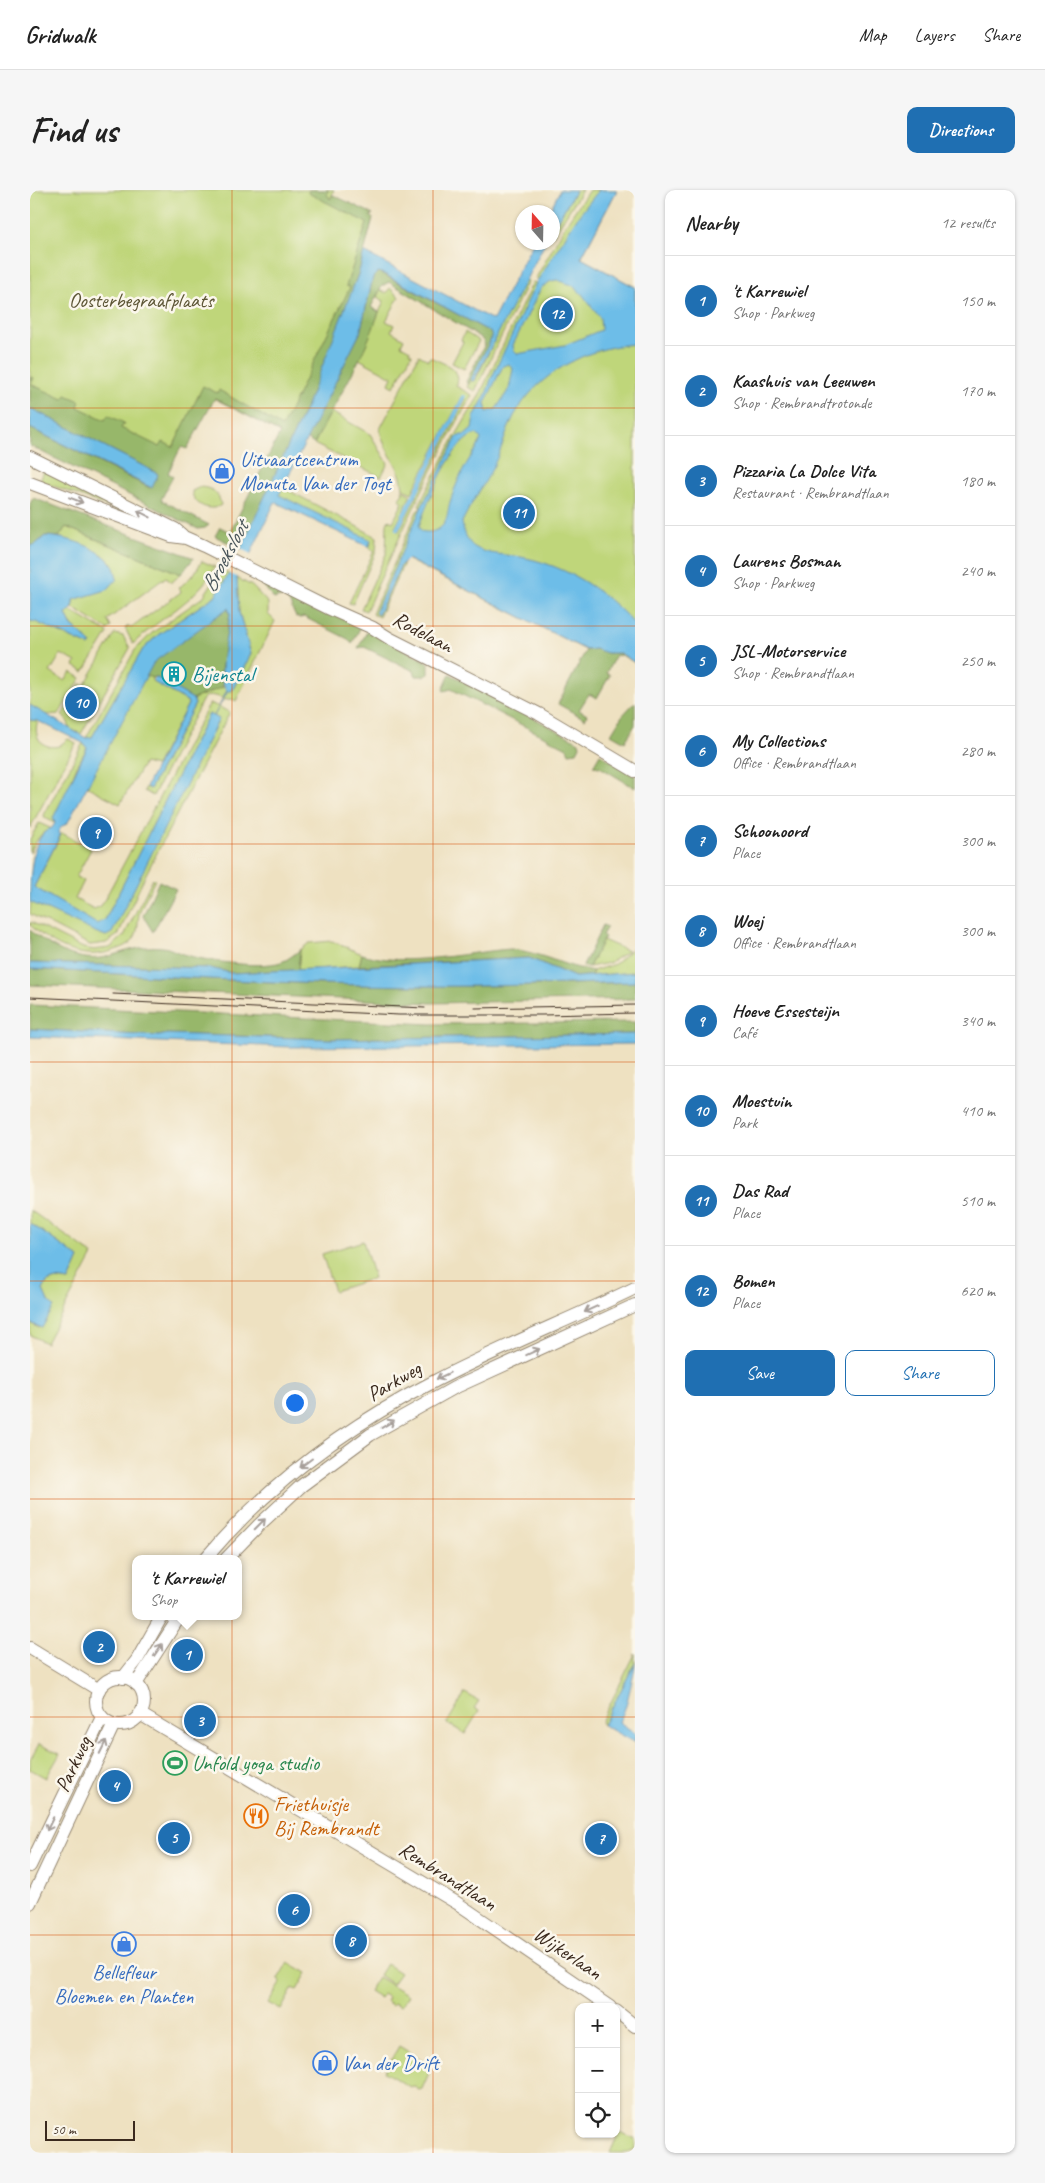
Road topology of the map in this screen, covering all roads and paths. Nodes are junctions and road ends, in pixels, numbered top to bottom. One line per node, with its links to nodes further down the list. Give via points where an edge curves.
1 (30, 457): 3 (street, Rodelaan, one-way to 1, via 175,529)
2 (30, 483): 3 (street, Rodelaan, one-way to 3, via 171,536)
3 (186, 538): 4 (street, Rodelaan, via 373,628 539,714)
4 (635, 771)
5 (635, 1288): 7 (street, Parkweg, one-way to 7, via 448,1374 386,1407 296,1470 248,1513)
6 (635, 1305): 8 (street, Parkweg, one-way to 6, via 301,1486 370,1434 441,1395)
7 (209, 1555)
8 (230, 1555)
9 (160, 1620): 12 (street)
10 (177, 1620): 13 (street, one-way to 10)
11 (30, 1648): 14 (street)
12 (123, 1678): 13 (street); 14 (street, via 109,1680)
13 (136, 1684): 15 (street, via 144,1698)
14 (99, 1690): 16 (street, via 97,1707)
15 (140, 1714): 17 (street, via 129,1723); 20 (street, Rembrandtlaan, via 457,1903)
16 (102, 1717): 17 (street); 18 (street, Parkweg, one-way to 18)
17 (114, 1724): 19 (street, Parkweg, one-way to 17)
18 (30, 1866)
19 (30, 1903)
20 (503, 1934): 21 (street, Wijkerlaan)
21 (604, 2003)
22 (620, 2014): 23 (street)
23 (635, 2026)

